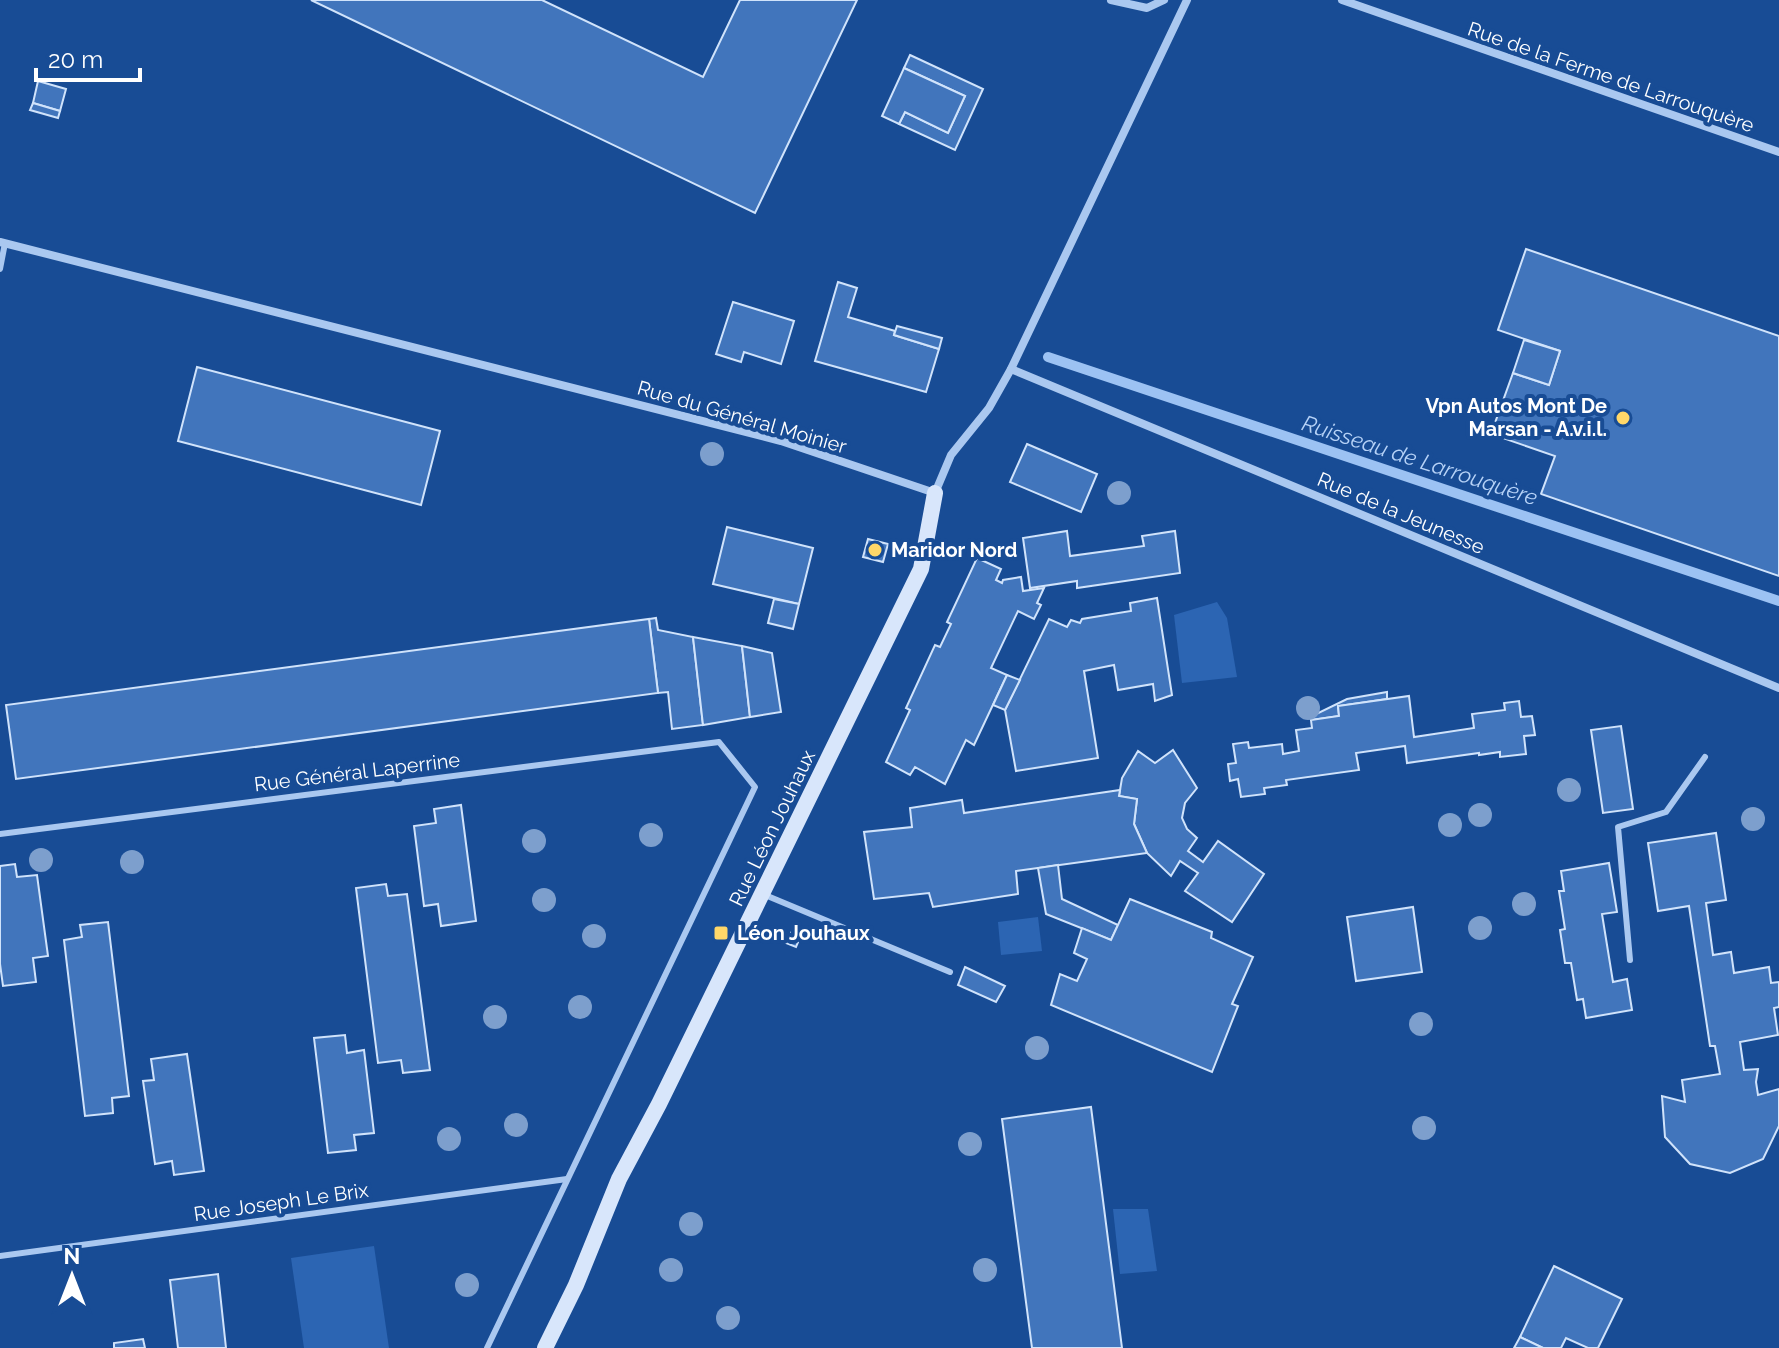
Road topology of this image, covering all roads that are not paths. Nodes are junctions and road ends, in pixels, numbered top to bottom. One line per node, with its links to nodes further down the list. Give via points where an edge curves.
1 (1111, 0): 2 (street, via 1147,8)
2 (1164, 0)
3 (1187, 0): 8 (street)
4 (1342, 0): 5 (street, Rue de la Ferme de Larrouquère)
5 (1779, 152)
6 (2, 243): 7 (lane); 9 (street, Rue du Général Moinier, via 781,441)
7 (0, 269)
8 (1011, 369): 9 (street, via 989,408 951,455); 10 (street, Rue de la Jeunesse)
9 (935, 493): 13 (street, Rue Léon Jouhaux, via 921,569)
10 (1779, 688)
11 (1705, 757): 14 (lane, via 1666,812 1618,827)
12 (0, 834): 16 (lane, Rue Général Laperrine, via 719,742 755,787)
13 (762, 894): 15 (lane); 19 (street, Rue Léon Jouhaux, via 619,1179)
14 (1630, 960)
15 (950, 972)
16 (567, 1179): 17 (lane, Rue Joseph Le Brix); 18 (lane)
17 (0, 1256)
18 (487, 1348)
19 (545, 1348)

